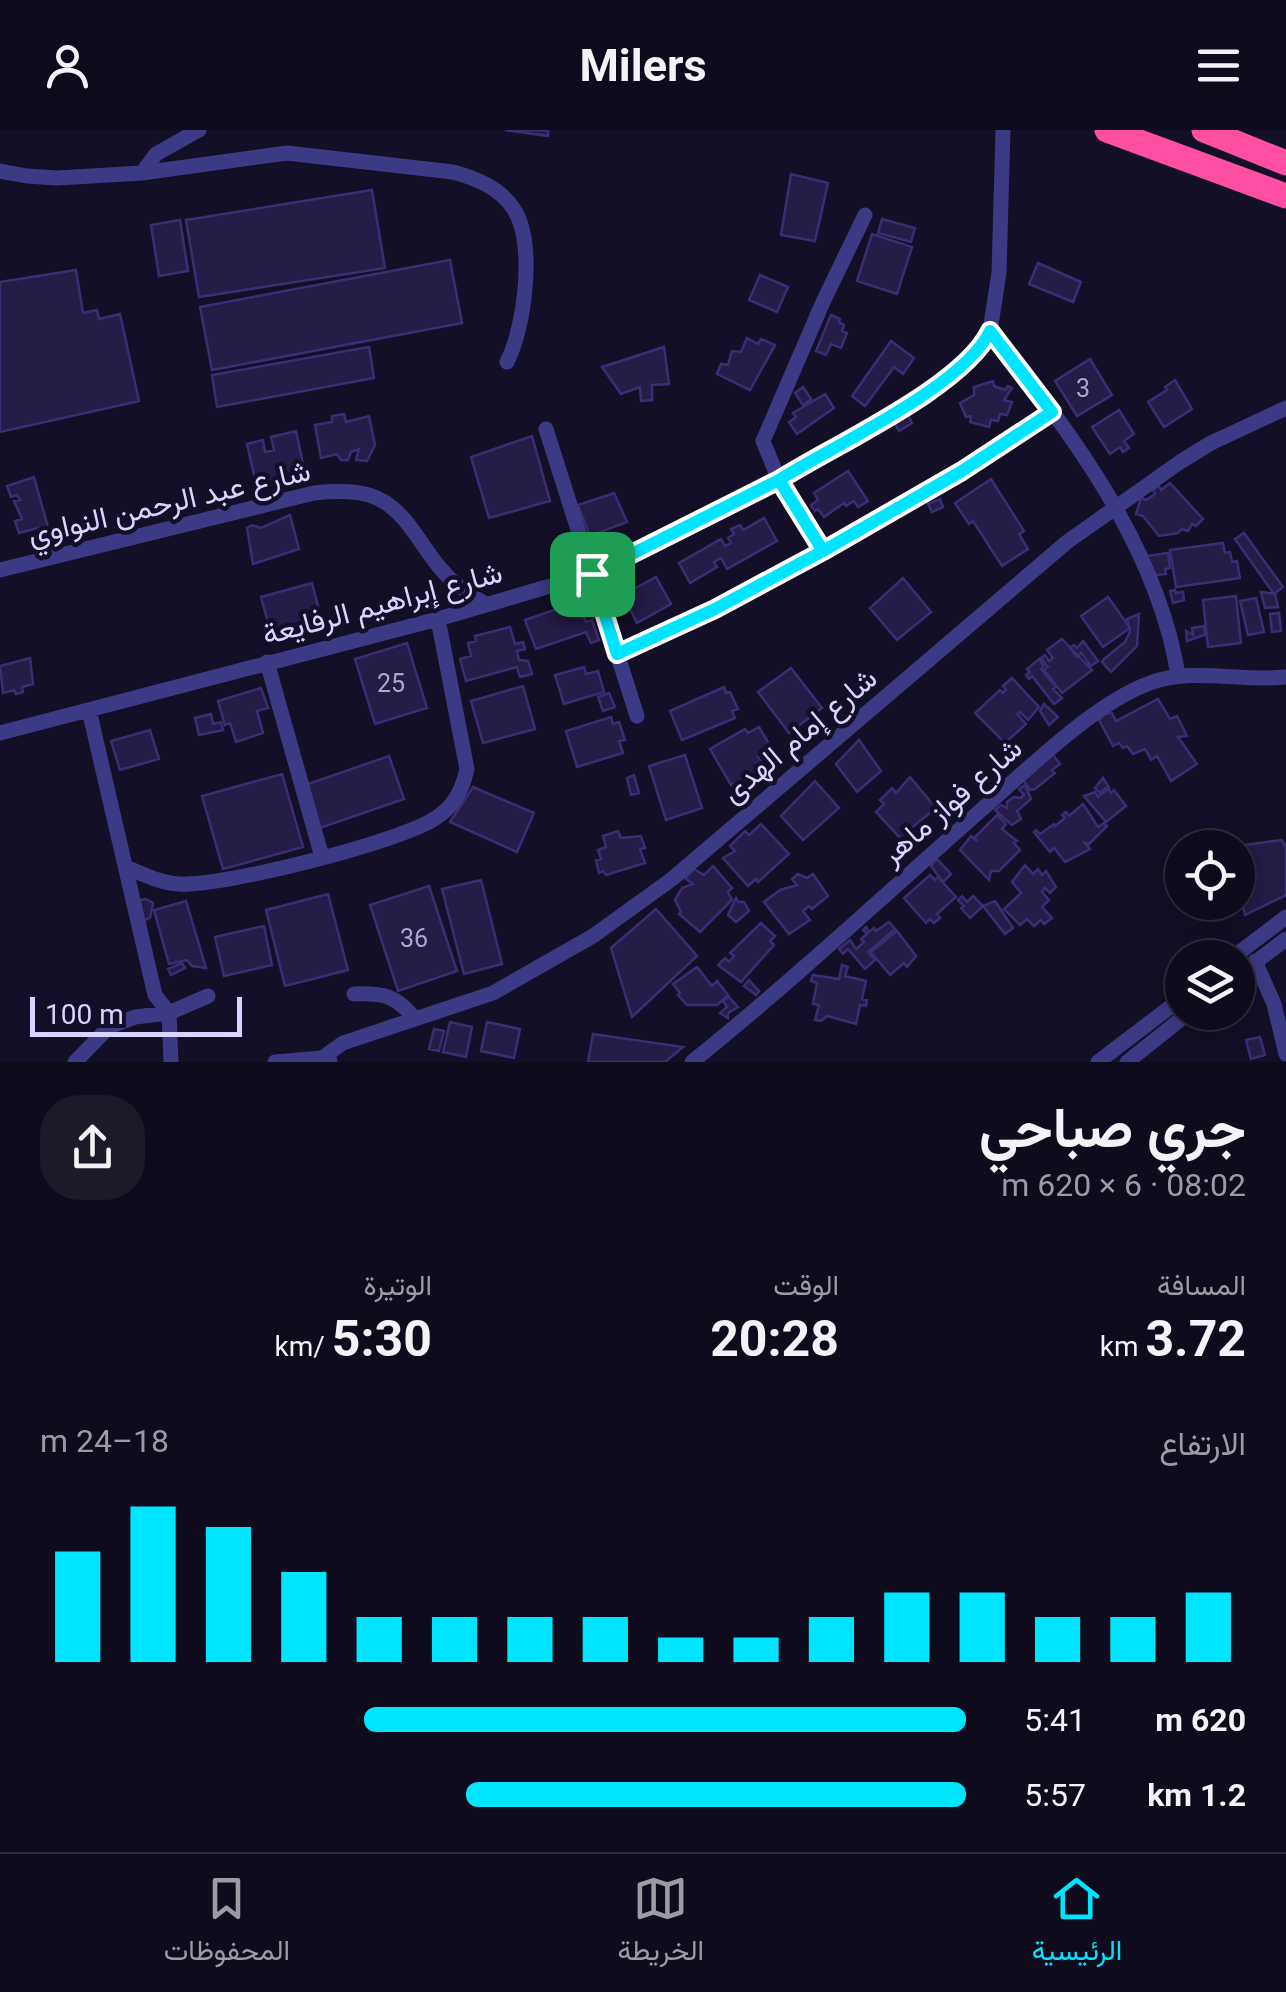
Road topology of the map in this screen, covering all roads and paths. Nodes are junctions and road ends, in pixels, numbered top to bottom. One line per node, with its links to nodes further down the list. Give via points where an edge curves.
1 (199, 130): 7 (street, via 156,154)
2 (1004, 130): 10 (street, via 1000,260)
3 (1107, 130): 8 (highway)
4 (1204, 130): 5 (highway)
5 (1286, 163)
6 (0, 170): 7 (street, via 56,178)
7 (142, 173): 11 (street, via 286,153 452,172 494,189 516,213 525,258 520,330)
8 (1286, 196)
9 (866, 214): 15 (street, via 765,434 765,452)
10 (990, 331): 13 (street); 15 (street, شارع إبراهيم الرفايعة, via 948,378)
11 (507, 362)
12 (1286, 408): 16 (street, شارع إمام الهدى, via 1211,443)
13 (1052, 412): 16 (street); 17 (street)
14 (546, 429): 19 (street)
15 (779, 480): 17 (street); 19 (street, شارع إبراهيم الرفايعة)
16 (1114, 507): 24 (street, via 1166,622); 39 (street, شارع إمام الهدى, via 672,879 557,960 493,993)
17 (823, 551): 22 (street)
18 (0, 570): 20 (street, شارع عبد الرحمن النواوي, via 345,490 390,506 440,568)
19 (592, 574): 20 (street, شارع إبراهيم الرفايعة); 22 (street)
20 (484, 604): 21 (street, شارع إبراهيم الرفايعة)
21 (438, 619): 23 (street, شارع إبراهيم الرفايعة); 29 (street, via 464,746 463,788 444,812 409,832)
22 (617, 654): 27 (street)
23 (268, 662): 26 (street, شارع إبراهيم الرفايعة); 29 (street)
24 (1178, 675): 25 (street, شارع فواز ماهر); 47 (street, شارع فواز ماهر, via 1147,684 1078,728)
25 (1286, 677)
26 (89, 710): 28 (street, شارع إبراهيم الرفايعة); 30 (street)
27 (636, 716)
28 (0, 733)
29 (322, 857): 30 (street, via 180,884)
30 (128, 868): 38 (street, via 155,995)
31 (1286, 917): 33 (street)
32 (1286, 938): 34 (street)
33 (1255, 941)
34 (1256, 961): 41 (street)
35 (354, 994): 39 (street, via 384,993)
36 (208, 996): 38 (street)
37 (1165, 1011): 48 (street)
38 (169, 1013): 44 (street, via 109,1027); 45 (street)
39 (415, 1019): 42 (street, شارع إمام الهدى, via 343,1043)
40 (1169, 1030): 43 (street)
41 (1286, 1054)
42 (317, 1060): 46 (street)
43 (1133, 1060)
44 (75, 1062)
45 (170, 1062)
46 (274, 1062)
47 (692, 1062)
48 (1098, 1062)

